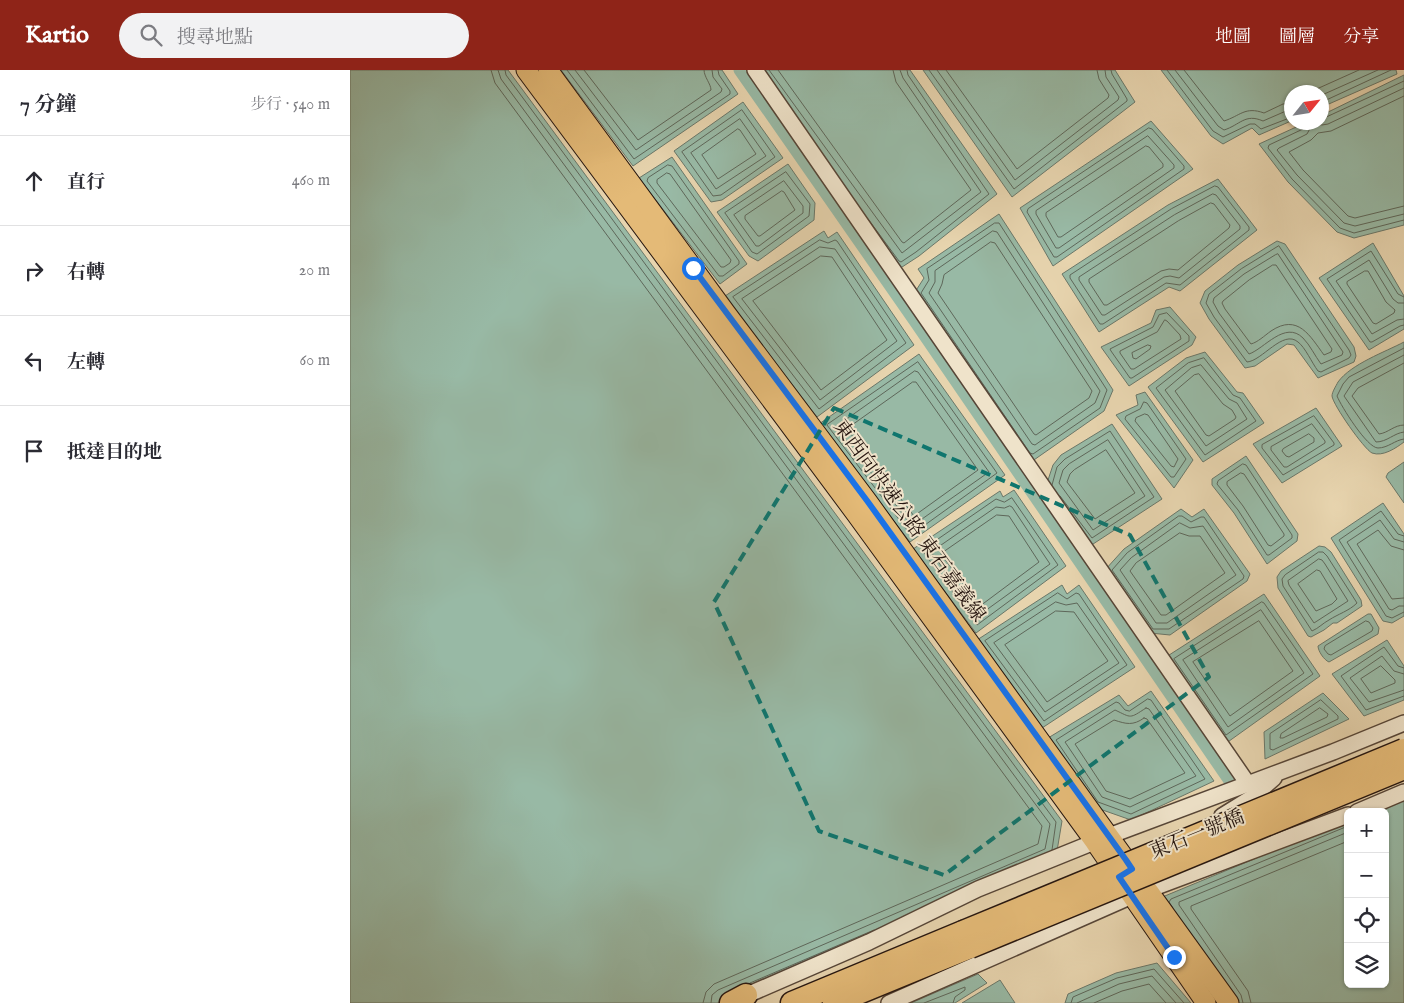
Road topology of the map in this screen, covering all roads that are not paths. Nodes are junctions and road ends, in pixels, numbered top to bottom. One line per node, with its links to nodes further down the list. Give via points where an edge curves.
1 (526, 70): 12 (main road, 東西向快速公路 東石嘉義線)
2 (548, 70): 12 (main road, 東西向快速公路 東石嘉義線, via 868,502)
3 (754, 70): 8 (street)
4 (1404, 723): 7 (street)
5 (1404, 750): 15 (highway, 東石一號橋, bridge)
6 (1404, 768): 15 (highway, 東石一號橋, bridge)
7 (1280, 772): 8 (street); 13 (street, via 1252,798)
8 (1248, 784): 12 (street)
9 (1404, 792): 10 (street)
10 (1366, 808)
11 (1344, 816): 14 (street)
12 (1102, 839): 13 (main road, 東西向快速公路 東石嘉義線); 16 (street, via 978,889 870,942)
13 (1126, 869): 14 (main road, 東西向快速公路 東石嘉義線); 15 (street, via 1018,934)
14 (1140, 893): 15 (street); 20 (main road, 東西向快速公路 東石嘉義線); 21 (main road, 東西向快速公路 東石嘉義線)
15 (972, 947): 17 (highway); 18 (highway); 19 (street)
16 (735, 1000)
17 (792, 1003)
18 (834, 1003)
19 (889, 1003)
20 (1206, 1003)
21 (1229, 1003)

